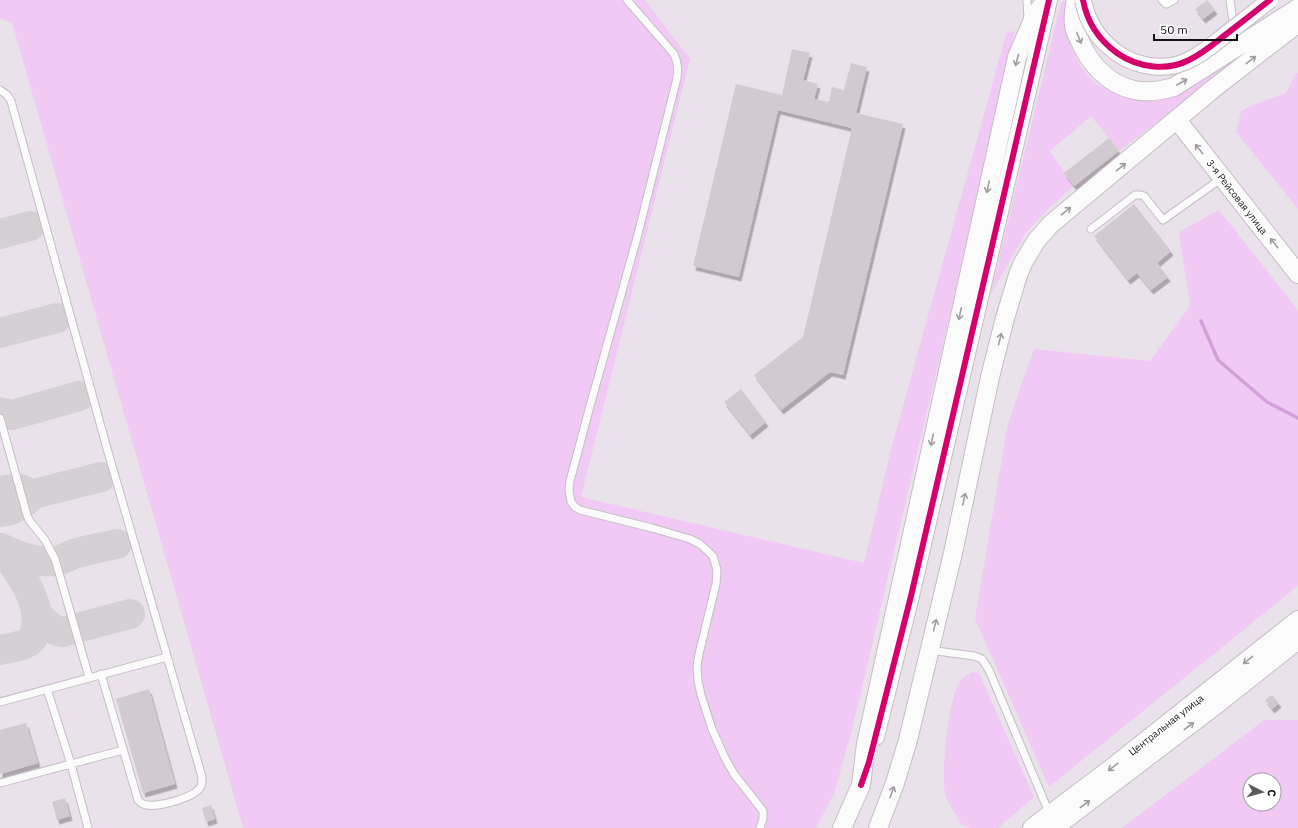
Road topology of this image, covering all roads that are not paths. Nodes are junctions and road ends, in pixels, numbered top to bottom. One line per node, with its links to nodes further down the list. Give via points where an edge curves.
1 (627, 0): 35 (lane, via 674,54 678,68 677,78 569,490 571,502 580,510 690,539 713,556 717,570 716,584 699,654 698,681 712,729 725,758 734,774 763,811)
2 (1027, 0): 13 (lane)
3 (1046, 0): 13 (main road)
4 (1049, 0): 32 (street, via 911,596 869,762)
5 (1076, 0): 14 (main road, one-way to 14, via 1074,26 1086,55 1115,83 1130,89 1154,92 1174,87)
6 (1083, 0): 10 (street, bridge, via 1092,26 1109,47 1132,62 1165,66 1188,61 1207,50)
7 (1162, 0): 8 (lane, via 1166,4)
8 (1174, 0)
9 (1230, 0): 14 (lane)
10 (1270, 0)
11 (1298, 8): 14 (main road)
12 (1298, 23): 16 (main road, one-way to 12)
13 (1028, 29): 32 (main road, one-way to 32, via 1016,63 867,736)
14 (1236, 41)
15 (0, 90): 24 (lane, via 11,101)
16 (1176, 120): 17 (main road, 3-я Рейсовая улица, one-way to 16); 23 (main road, one-way to 16, via 953,553 990,377 1023,263 1036,241 1051,224)
17 (1222, 178): 18 (lane, via 1163,220 1144,196 1135,195); 19 (main road, 3-я Рейсовая улица, one-way to 17)
18 (1091, 229)
19 (1298, 274)
20 (0, 418): 26 (lane, via 27,515 46,540 55,559)
21 (1298, 620): 33 (main road, Центральная улица, one-way to 33, via 1109,770)
22 (1298, 640): 33 (main road, Центральная улица, one-way to 22, via 1218,704)
23 (929, 650): 33 (lane, via 982,659 989,670); 37 (main road, one-way to 23, via 902,762)
24 (167, 656): 25 (lane); 29 (lane, via 202,777 201,786 186,798 158,805 143,804 138,800)
25 (101, 674): 26 (lane); 29 (lane)
26 (89, 677): 27 (lane)
27 (47, 689): 28 (lane); 30 (lane)
28 (0, 702)
29 (123, 750): 30 (lane)
30 (71, 764): 31 (lane); 34 (lane)
31 (0, 783)
32 (860, 784): 36 (main road)
33 (1052, 821): 38 (main road, Центральная улица)
34 (88, 828)
35 (760, 828)
36 (842, 828)
37 (878, 828)
38 (1032, 828)

